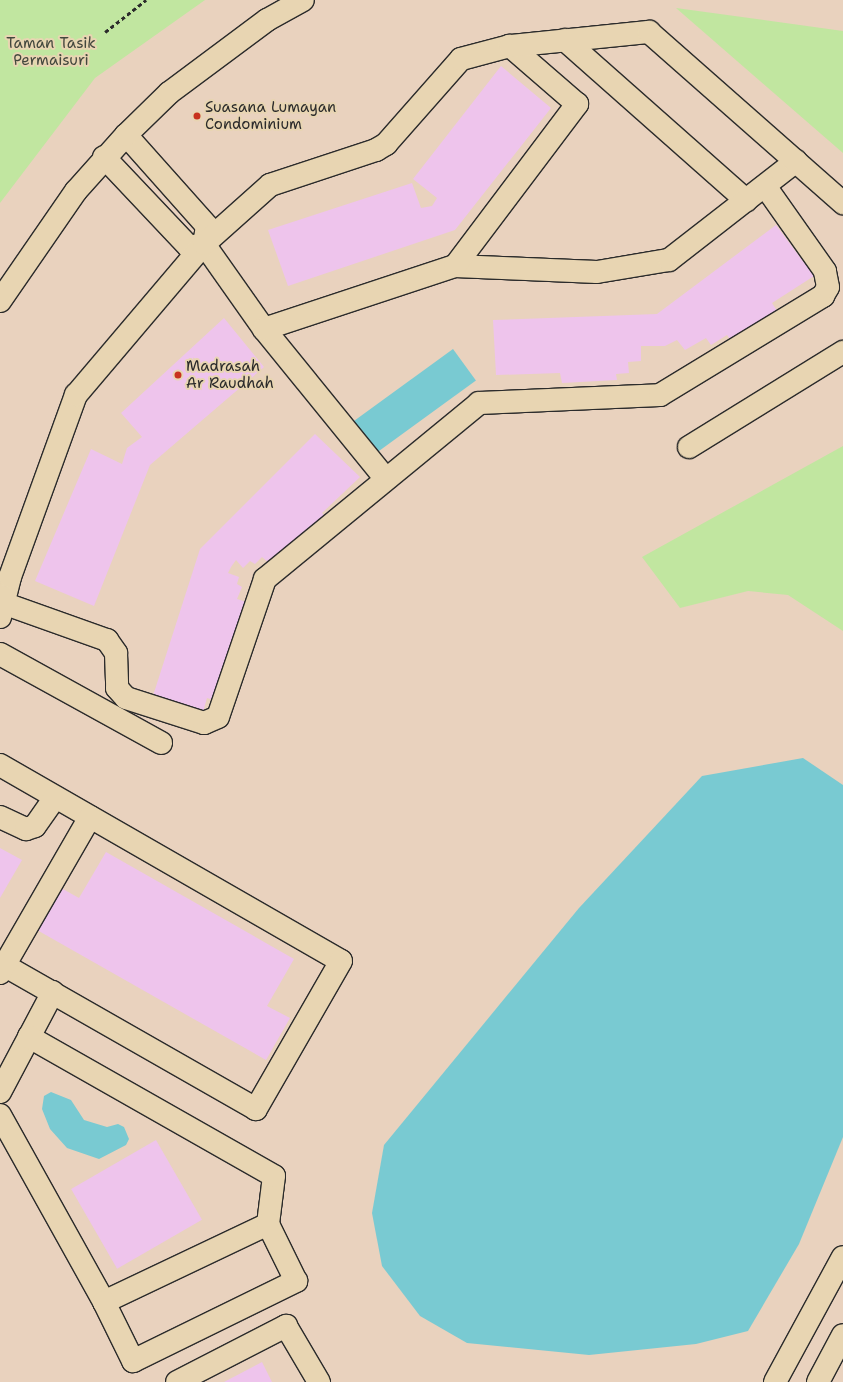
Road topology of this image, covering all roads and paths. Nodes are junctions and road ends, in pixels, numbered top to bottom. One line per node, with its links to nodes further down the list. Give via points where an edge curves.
1 (146, 0): 3 (path)
2 (303, 0): 6 (street, via 267,20 169,93)
3 (105, 32)
4 (565, 40): 5 (street); 8 (street, via 649,32); 10 (street)
5 (510, 46): 12 (street, via 460,59 386,144 270,185); 13 (street, via 577,104)
6 (126, 135): 7 (street); 12 (street, via 207,226)
7 (104, 157): 12 (street, via 189,247); 14 (street, via 76,191)
8 (796, 161): 9 (street); 11 (street)
9 (765, 186): 10 (street); 18 (street, via 825,271 828,287 823,296 660,395 479,403)
10 (746, 200): 13 (street, via 669,260 597,272)
11 (843, 202)
12 (204, 244): 15 (street); 19 (street, via 76,395)
13 (455, 266): 15 (street)
14 (0, 302)
15 (264, 329): 18 (street)
16 (843, 352): 17 (street)
17 (689, 447)
18 (386, 479): 20 (street, via 265,579 226,702 218,716 204,723 126,698 117,688 116,653 107,640)
19 (5, 575): 20 (street)
20 (1, 607)
21 (0, 654): 22 (street)
22 (161, 743)
23 (0, 765): 24 (street)
24 (55, 797): 25 (street, via 35,826 26,829); 26 (street)
25 (0, 817)
26 (90, 817): 27 (street); 28 (street, via 341,961 256,1109)
27 (2, 969): 28 (street)
28 (53, 992): 29 (street)
29 (29, 1037): 30 (street); 32 (street, via 274,1176)
30 (0, 1092)
31 (0, 1116): 34 (street)
32 (268, 1224): 34 (street); 34 (street, via 296,1281 133,1361)
33 (843, 1257): 38 (street)
34 (104, 1302)
35 (843, 1335): 39 (street)
36 (177, 1382): 37 (street, via 286,1326)
37 (319, 1382)
38 (774, 1382)
39 (818, 1382)

